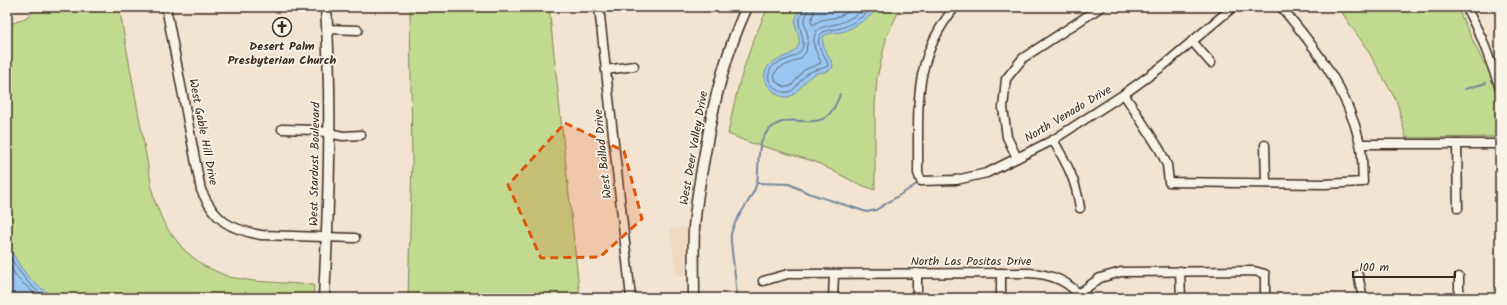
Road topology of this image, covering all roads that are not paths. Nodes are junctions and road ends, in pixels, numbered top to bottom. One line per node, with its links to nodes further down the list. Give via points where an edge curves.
1 (166, 7): 30 (street, West Gable Hill Drive, via 201,190 209,207 232,228 246,232 262,235)
2 (326, 7): 10 (street, West Stardust Boulevard)
3 (599, 7): 15 (street, West Ballad Drive)
4 (747, 7): 42 (street, West Deer Valley Drive, via 730,47 716,93 701,171 694,230)
5 (955, 7): 26 (street, North Venado Drive, via 943,22 930,46 918,91 918,172 921,181 956,180 988,173)
6 (1101, 7): 26 (street, via 1023,58 1006,79 1002,108 1007,137)
7 (1233, 7): 12 (street, North Venado Drive)
8 (1281, 7): 22 (street, via 1326,63 1349,106)
9 (1466, 7): 16 (street, via 1482,39)
10 (327, 29): 11 (street); 19 (street, West Stardust Boulevard)
11 (358, 30)
12 (1192, 41): 13 (street); 17 (street, North Venado Drive)
13 (1212, 63)
14 (634, 66): 15 (street)
15 (606, 70): 41 (street, West Ballad Drive)
16 (1500, 88)
17 (1124, 94): 21 (street, North Venado Drive); 27 (street, via 1160,150 1167,165 1169,182)
18 (282, 129): 19 (street)
19 (330, 133): 20 (street, via 343,136); 30 (street, West Stardust Boulevard)
20 (361, 135)
21 (1053, 140): 26 (street, North Venado Drive); 28 (street, via 1069,168 1078,192)
22 (1361, 144): 23 (street); 27 (street, via 1363,182)
23 (1457, 144): 24 (street); 29 (street)
24 (1500, 144)
25 (1265, 145): 27 (street)
26 (1018, 158)
27 (1266, 183)
28 (1080, 208)
29 (1458, 208)
30 (327, 237): 31 (street, West Gable Hill Drive); 40 (street, West Stardust Boulevard)
31 (355, 238)
32 (1180, 271): 39 (street, North Las Positas Drive, via 1121,272 1100,278); 46 (street); 47 (street, North Las Positas Drive, via 1254,271 1265,274)
33 (917, 273): 34 (street, North Las Positas Drive); 35 (street, North Las Positas Drive); 44 (street)
34 (1001, 273): 39 (street, North Las Positas Drive, via 1028,272 1048,275 1057,278); 45 (street)
35 (834, 274): 38 (street, North Las Positas Drive, via 788,274); 43 (street)
36 (1358, 275): 48 (street)
37 (1459, 277): 49 (street)
38 (764, 281)
39 (1079, 296)
40 (324, 298)
41 (632, 298)
42 (694, 298)
43 (834, 298)
44 (917, 298)
45 (1001, 298)
46 (1181, 298)
47 (1265, 298)
48 (1363, 298)
49 (1459, 298)

